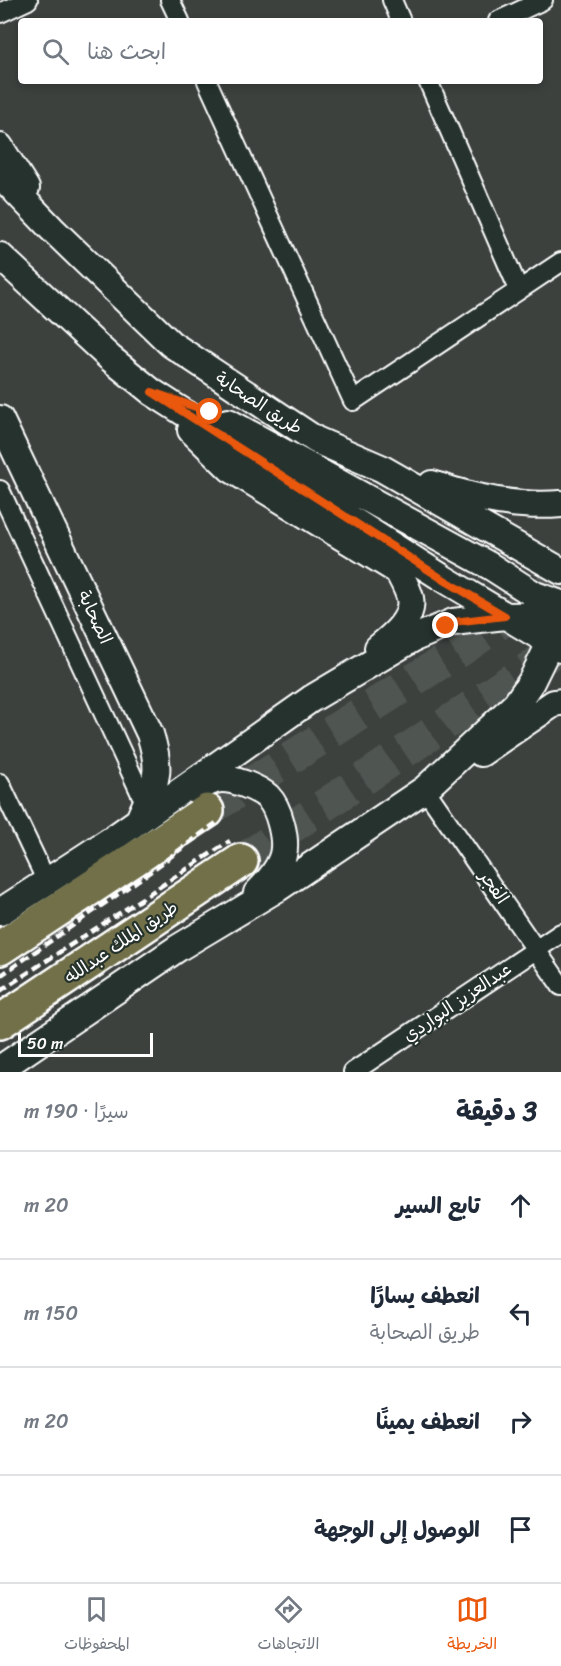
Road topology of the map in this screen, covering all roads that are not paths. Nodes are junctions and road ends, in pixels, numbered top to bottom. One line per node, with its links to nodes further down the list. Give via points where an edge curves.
1 (28, 0): 5 (street)
2 (170, 0): 6 (street)
3 (392, 0): 7 (street)
4 (543, 0): 8 (street)
5 (0, 13)
6 (179, 18)
7 (400, 18)
8 (504, 18)
9 (208, 84): 16 (street, via 353,401)
10 (429, 84): 16 (street)
11 (0, 147): 13 (street)
12 (0, 175): 13 (street, طريق الصحابة)
13 (52, 229): 19 (street, طريق الصحابة, via 171,345 316,440)
14 (0, 256): 17 (street)
15 (561, 262): 16 (street)
16 (519, 290)
17 (152, 392): 24 (street); 25 (street, via 210,412 490,566 535,595); 26 (street, via 231,469 398,571 410,598 408,618 387,641)
18 (0, 418): 32 (street, الصحابة, via 150,734 158,770)
19 (381, 468): 21 (street, via 475,498); 22 (street, طريق الصحابة)
20 (0, 490): 30 (street)
21 (561, 504)
22 (501, 536): 23 (street, طريق الصحابة); 25 (street, via 553,584)
23 (561, 571)
24 (505, 616): 25 (street); 26 (street, via 453,622 412,639)
25 (559, 620): 29 (street, via 531,682 516,704)
26 (311, 699): 32 (street)
27 (561, 702): 29 (street)
28 (0, 783): 35 (street)
29 (425, 789): 39 (street, via 278,888); 40 (street, الفجر)
30 (141, 794)
31 (207, 811): 38 (highway)
32 (139, 820): 33 (street)
33 (114, 838): 35 (street); 39 (street, via 207,783 221,779 240,781 268,797 282,822 284,852 277,870 259,892)
34 (241, 861): 42 (highway, طريق الملك عبدالله)
35 (47, 882): 36 (street)
36 (0, 912)
37 (561, 933): 40 (street, عبدالعزيز البواردي)
38 (0, 948)
39 (178, 948): 43 (street)
40 (537, 949): 41 (street, الفجر); 44 (street, عبدالعزيز البواردي)
41 (561, 986)
42 (0, 1022)
43 (0, 1069)
44 (353, 1072)

